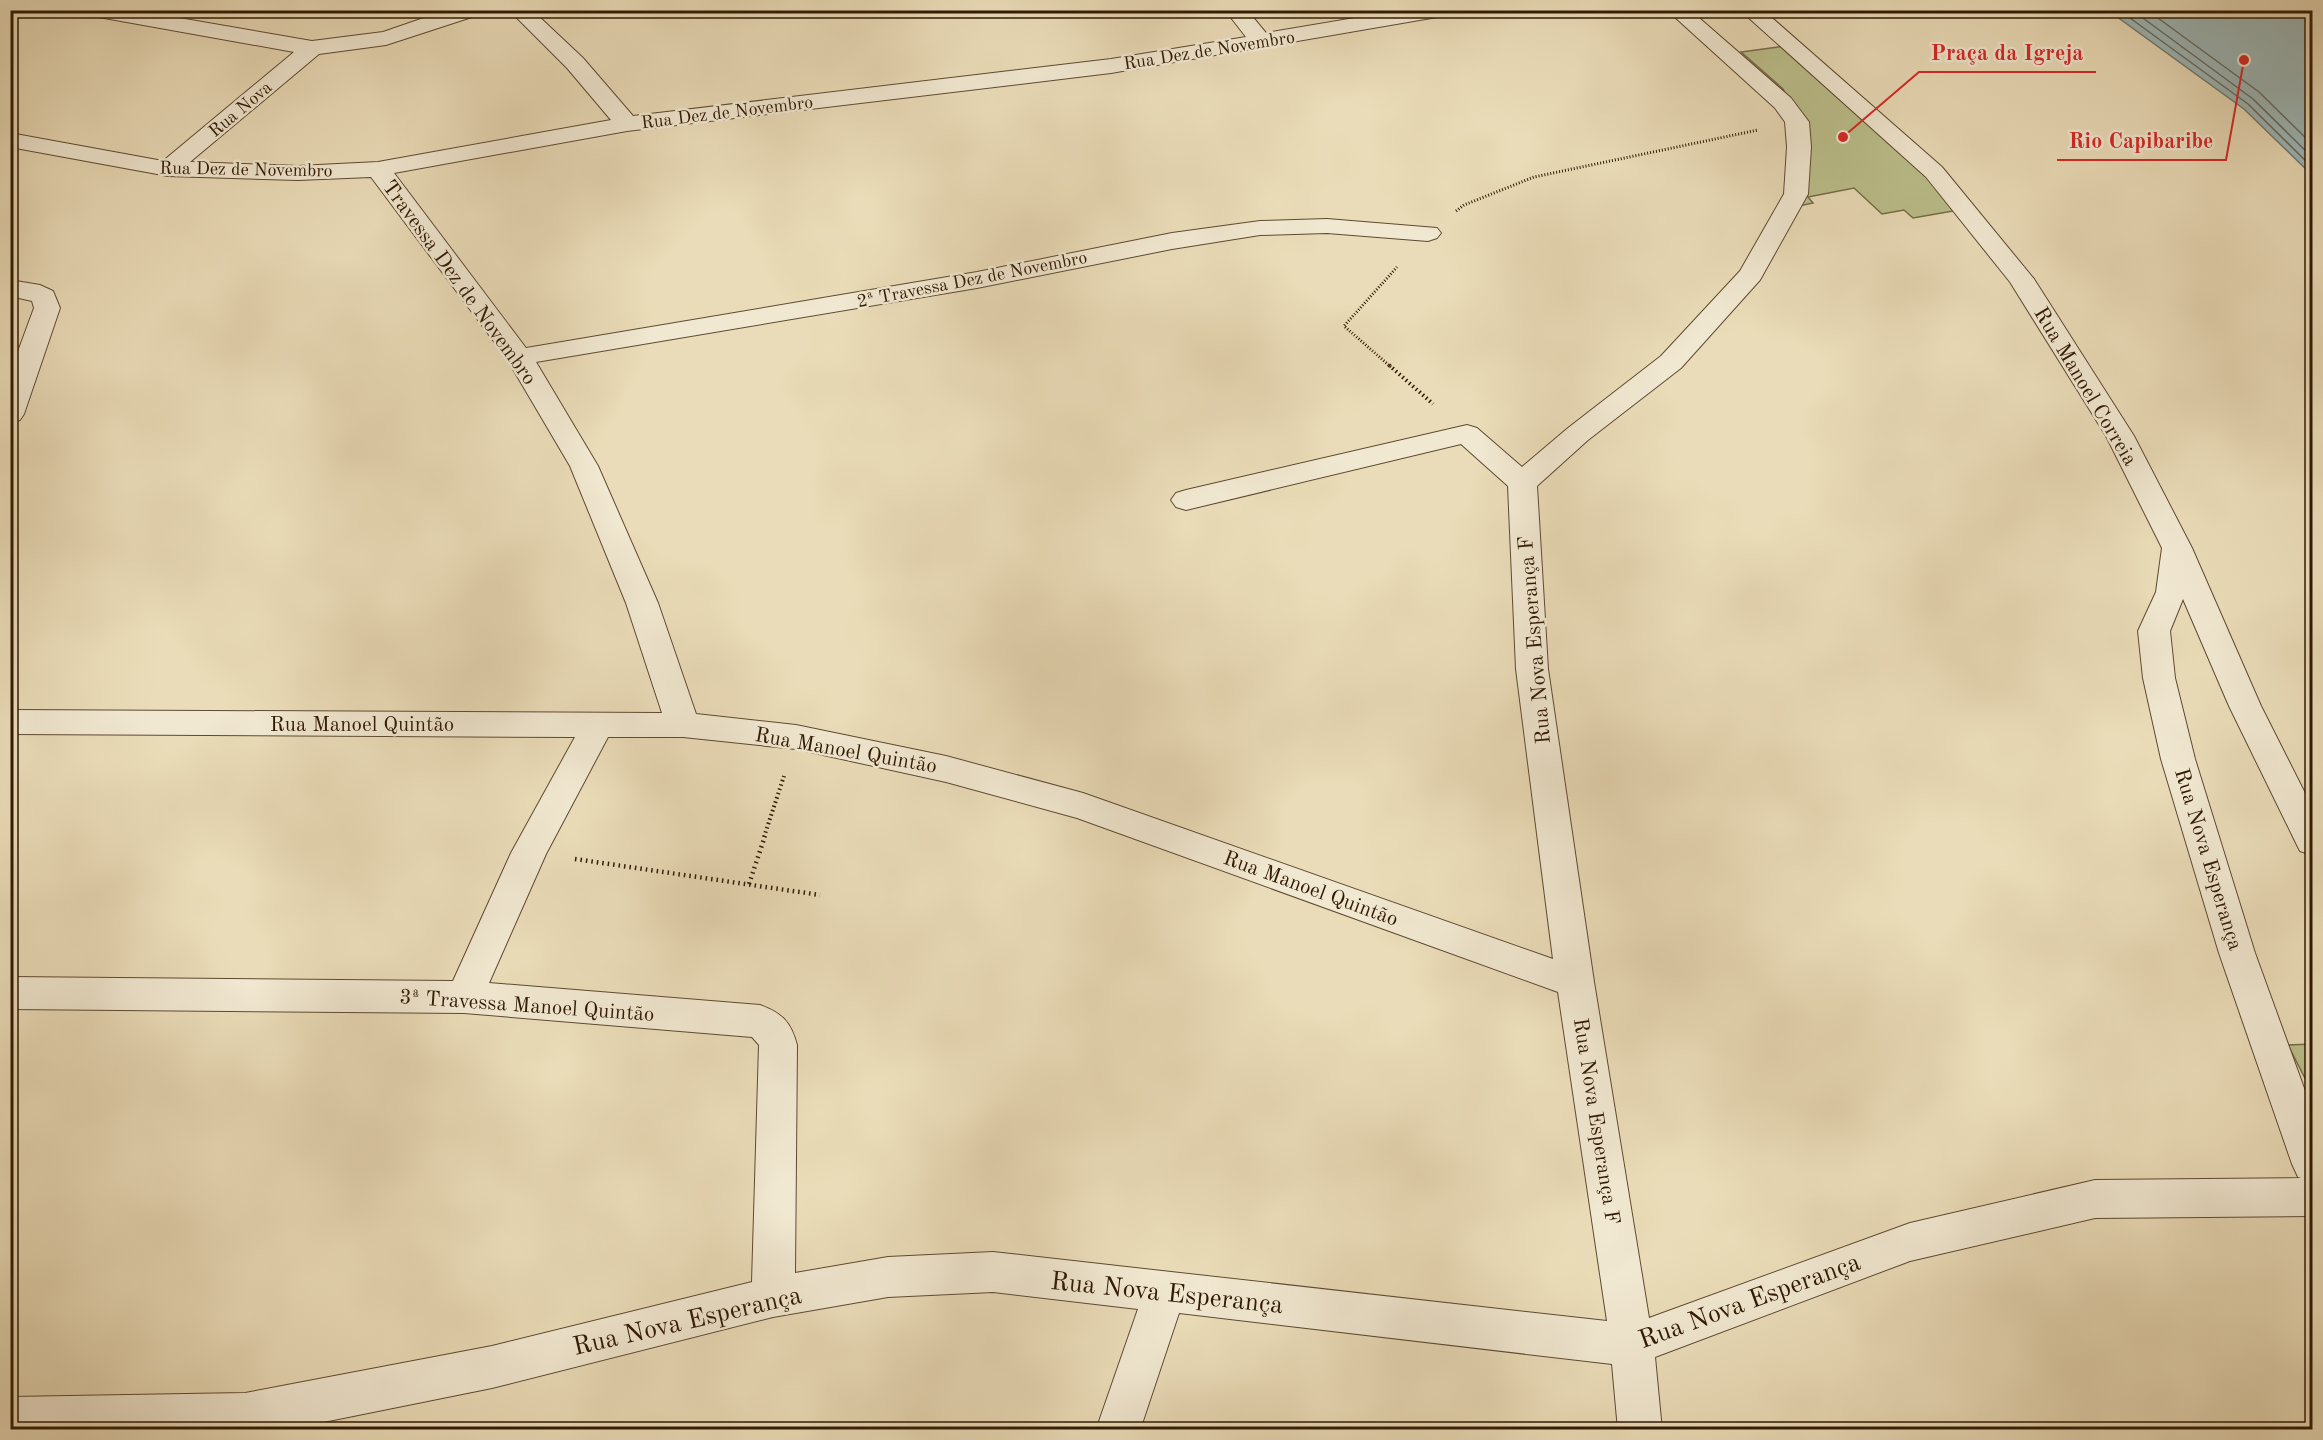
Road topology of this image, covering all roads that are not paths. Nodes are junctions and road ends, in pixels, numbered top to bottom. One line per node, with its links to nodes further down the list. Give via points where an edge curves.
1 (93, 10): 9 (street)
2 (470, 10): 9 (street, via 386,38)
3 (519, 10): 10 (street, via 575,63)
4 (1234, 10): 8 (street)
5 (1443, 10): 8 (street, Rua Dez de Novembro)
6 (1677, 10): 18 (street, via 1783,103 1797,122 1796,195 1751,276 1671,362)
7 (1750, 10): 20 (street, Rua Manoel Correia, via 1934,172 2021,279 2120,436)
8 (1262, 42): 10 (street, Rua Dez de Novembro, via 1111,66)
9 (312, 48): 12 (street, Rua Nova)
10 (627, 124): 13 (street, Rua Dez de Novembro)
11 (10, 140): 12 (street, Rua Dez de Novembro)
12 (168, 169): 13 (street, Rua Dez de Novembro, via 298,173)
13 (378, 169): 16 (street, Travessa Dez de Novembro)
14 (1428, 233): 16 (street, 2ª Travessa Dez de Novembro, via 1327,226 1260,228)
15 (10, 288): 17 (street, via 44,297 47,309)
16 (519, 357): 23 (street, Travessa Dez de Novembro, via 584,466 642,603)
17 (10, 414)
18 (1522, 483): 19 (street, via 1467,434); 25 (street, Rua Nova Esperança F, via 1532,669)
19 (1186, 500)
20 (2177, 548): 24 (street, Rua Manoel Correia, via 2245,706); 28 (street, Rua Nova Esperança, via 2171,592 2154,631 2159,678 2178,759 2237,954)
21 (10, 722): 22 (street, Rua Manoel Quintão)
22 (598, 725): 23 (street, Rua Manoel Quintão); 27 (street, via 529,853)
23 (683, 726): 25 (street, Rua Manoel Quintão, via 796,737 946,768 1083,806)
24 (2313, 841)
25 (1575, 982): 32 (street, Rua Nova Esperança F)
26 (10, 993): 27 (street, 3ª Travessa Manoel Quintão)
27 (464, 997): 31 (street, 3ª Travessa Manoel Quintão, via 760,1021 774,1031 778,1045)
28 (2313, 1164)
29 (2313, 1197): 32 (street, Rua Nova Esperança, via 2095,1199 1910,1242)
30 (1165, 1291): 31 (street, Rua Nova Esperança, via 993,1272 888,1277); 32 (street, Rua Nova Esperança); 35 (street)
31 (773, 1296): 34 (street, Rua Nova Esperança, via 492,1367)
32 (1632, 1345): 36 (street, Rua Nova Esperança F)
33 (10, 1419): 34 (street, Rua Nova Esperança)
34 (242, 1423)
35 (1118, 1430)
36 (1640, 1430)

